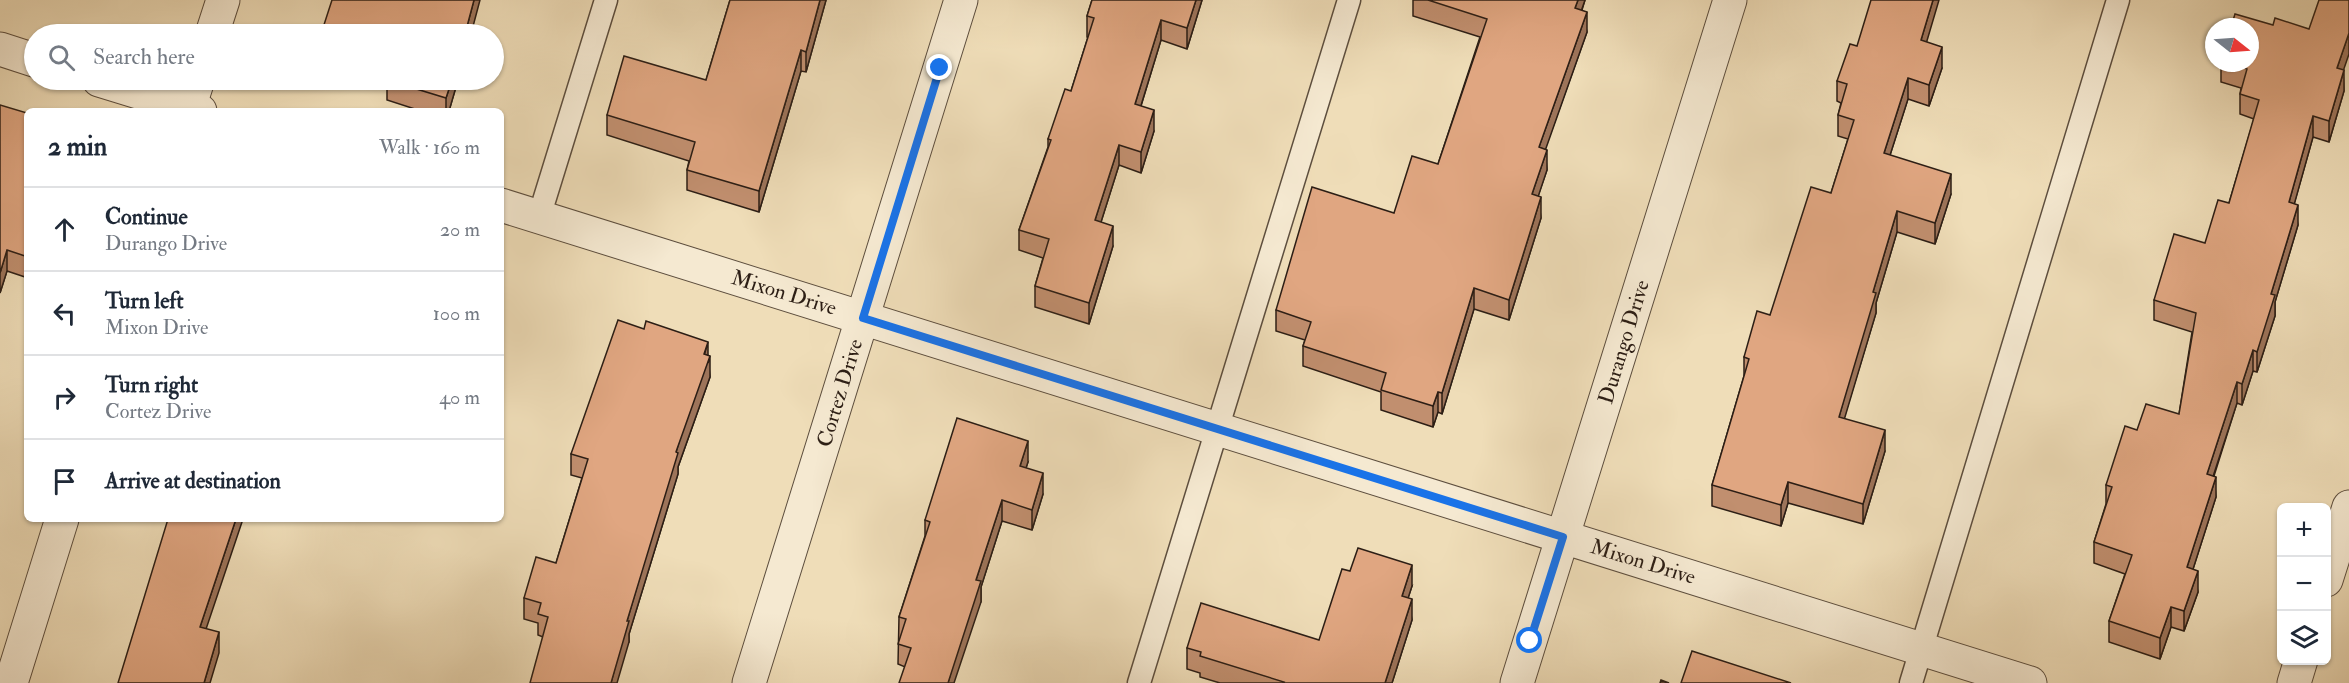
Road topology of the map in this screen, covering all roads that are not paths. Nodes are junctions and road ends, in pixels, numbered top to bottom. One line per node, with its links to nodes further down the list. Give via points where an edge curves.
1 (223, 0): 7 (street)
2 (606, 0): 13 (lane)
3 (961, 0): 14 (street, Cortez Drive)
4 (1349, 0): 15 (lane)
5 (1730, 0): 18 (street, Durango Drive)
6 (2118, 0): 20 (lane)
7 (215, 24)
8 (0, 49): 9 (street)
9 (24, 57)
10 (142, 90): 11 (street)
11 (194, 102)
12 (504, 206): 13 (street, Mixon Drive)
13 (539, 217): 14 (street, Mixon Drive)
14 (863, 318): 15 (street, Mixon Drive); 23 (street, Cortez Drive)
15 (1218, 429): 18 (street, Mixon Drive); 24 (lane)
16 (2349, 507): 19 (street)
17 (61, 522): 22 (street)
18 (1563, 537): 20 (street, Mixon Drive); 25 (street, Durango Drive)
19 (2331, 564)
20 (1921, 649): 26 (lane); 27 (street, Mixon Drive)
21 (2299, 665): 28 (street)
22 (11, 683)
23 (749, 683)
24 (1139, 683)
25 (1517, 683)
26 (1911, 683)
27 (2030, 683)
28 (2294, 683)

